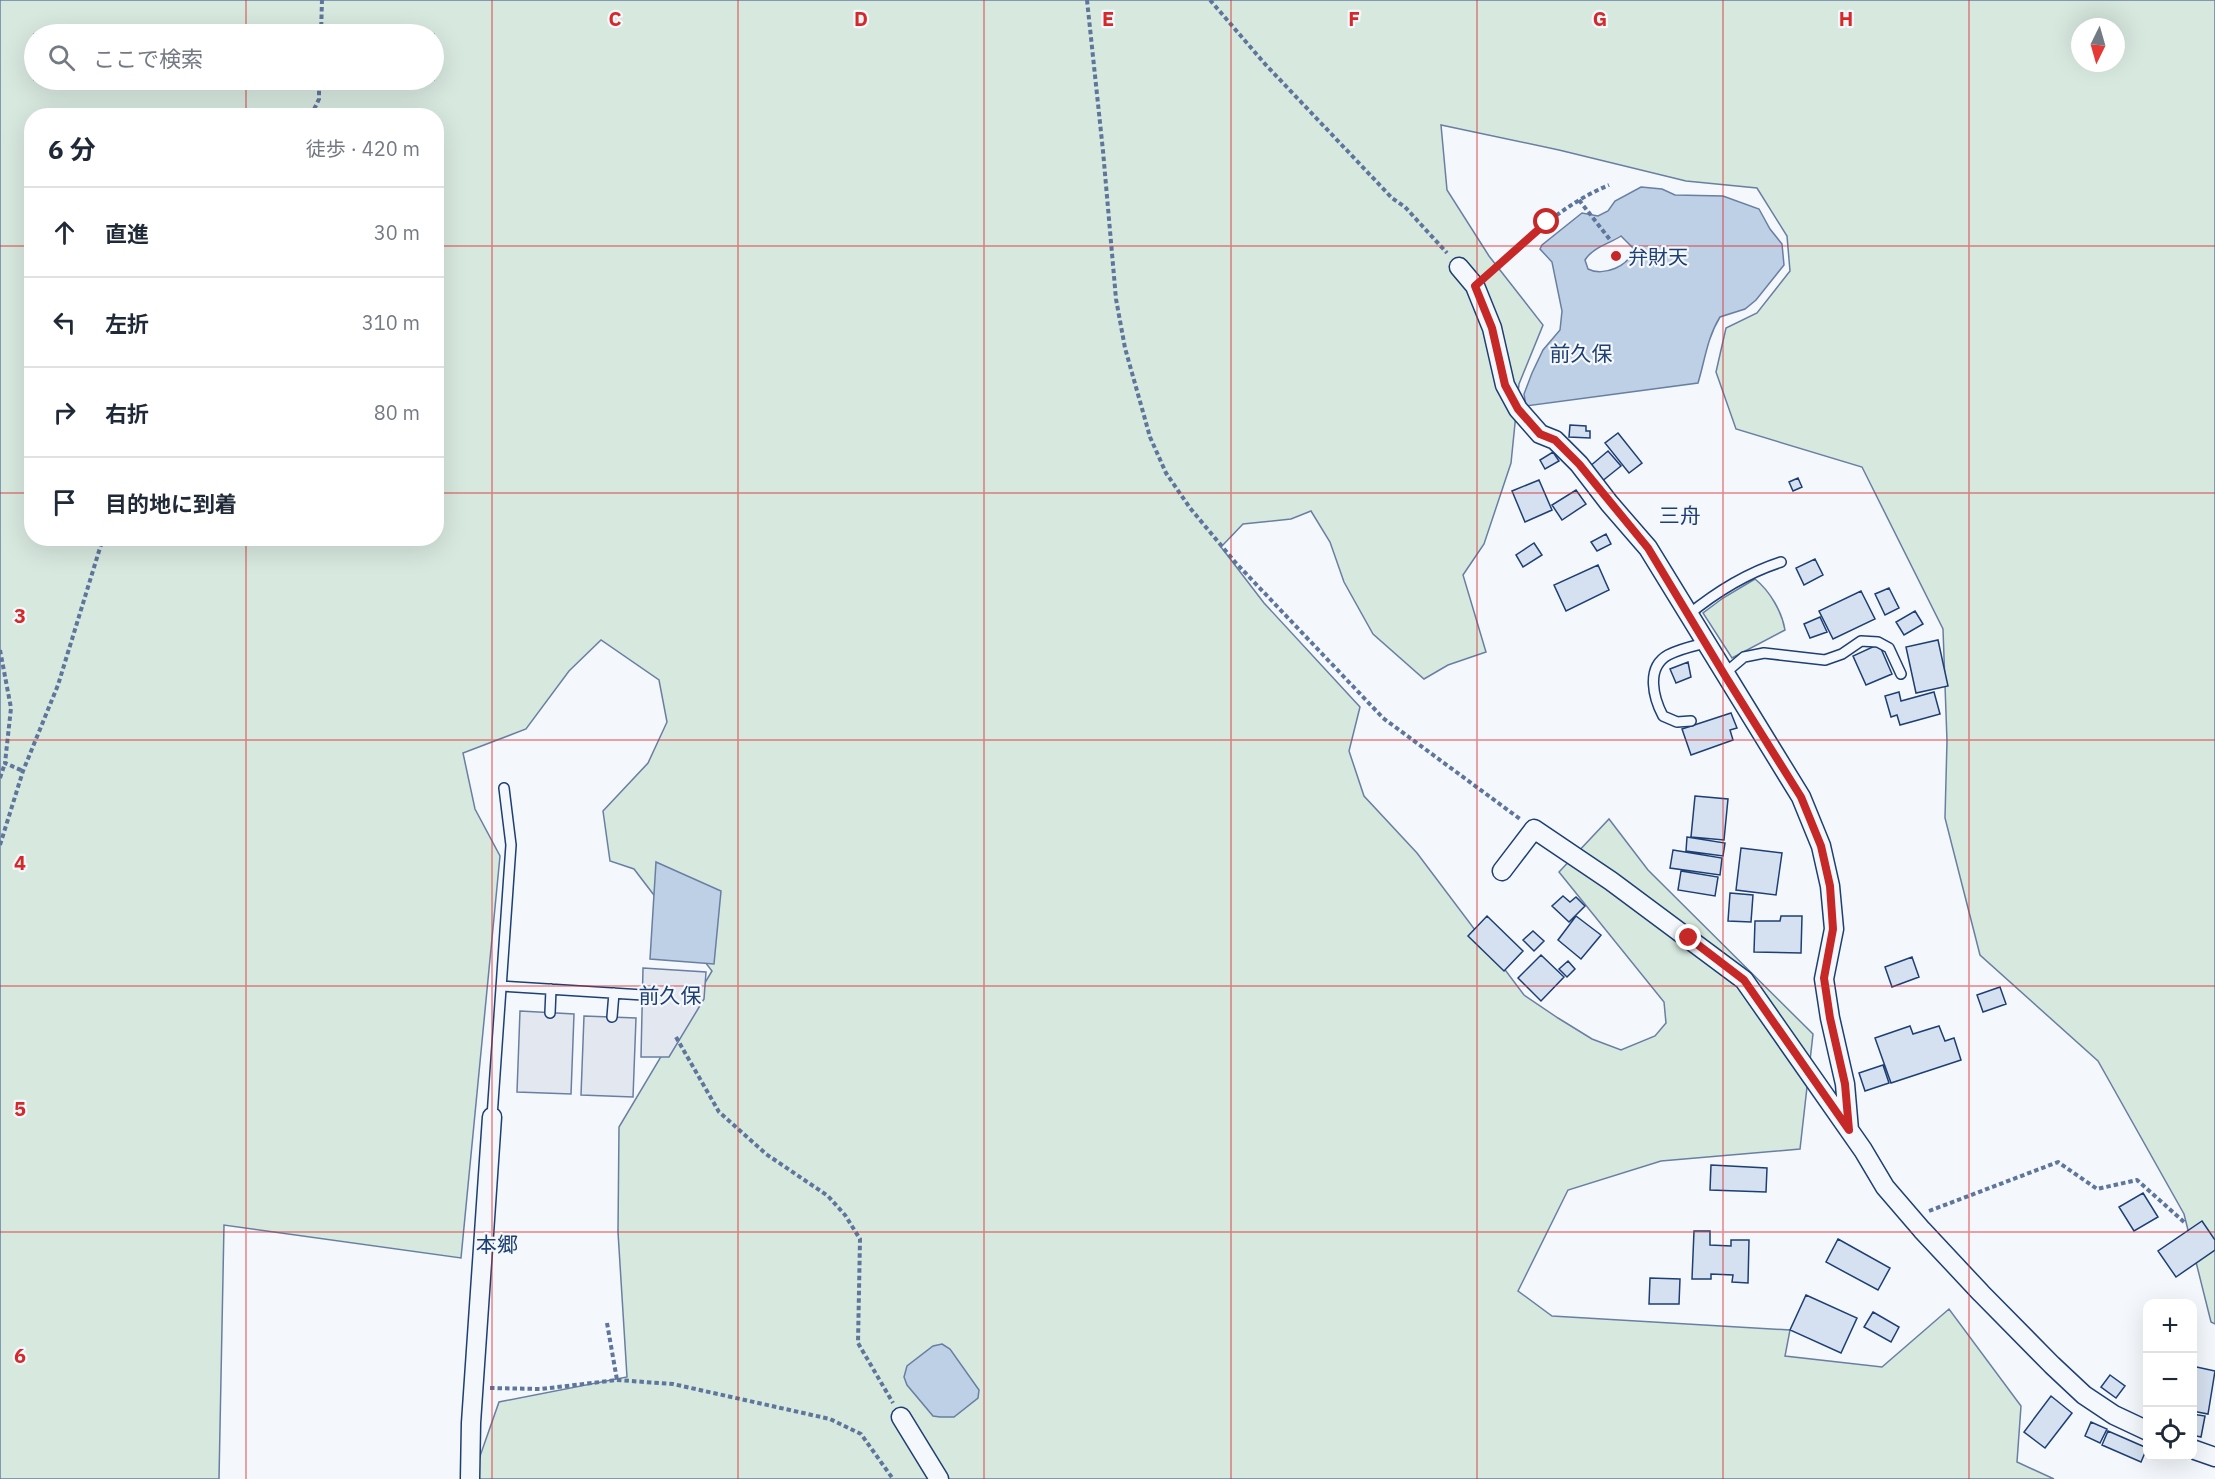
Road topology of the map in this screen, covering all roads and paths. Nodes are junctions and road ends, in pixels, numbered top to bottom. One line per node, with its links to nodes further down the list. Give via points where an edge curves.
1 (322, 0): 4 (path)
2 (1087, 0): 24 (path, via 1116,299 1150,437 1166,473 1235,562 1383,718)
3 (1210, 0): 10 (path, via 1265,64)
4 (321, 24)
5 (319, 90): 6 (path)
6 (315, 108)
7 (1609, 185): 8 (path)
8 (1579, 200): 9 (path); 11 (path, via 1547,222)
9 (1611, 241)
10 (1459, 267): 11 (street)
11 (1475, 286): 14 (street, via 1492,328 1505,385 1518,409 1540,434 1555,440 1579,464 1648,548)
12 (101, 546): 21 (path, via 58,685)
13 (1781, 562): 14 (lane, via 1740,579)
14 (1688, 615): 15 (street)
15 (1705, 643): 17 (street); 19 (lane, via 1667,656 1655,676 1653,690 1663,716 1677,722)
16 (0, 650): 20 (path, via 11,708)
17 (1724, 674): 18 (lane, via 1744,657 1764,653 1825,660 1861,641 1878,642 1889,648); 35 (street, via 1801,797 1821,846 1830,886 1833,929 1824,978 1845,1084)
18 (1901, 674)
19 (1691, 721)
20 (6, 763): 21 (path); 22 (path)
21 (23, 771): 25 (path)
22 (0, 778)
23 (504, 788): 27 (lane, via 511,845)
24 (1534, 829): 26 (street); 35 (street, via 1744,980)
25 (0, 845)
26 (1502, 871)
27 (501, 986): 28 (lane); 34 (lane)
28 (551, 989): 29 (lane); 31 (lane)
29 (614, 993): 30 (lane); 32 (lane)
30 (643, 995)
31 (550, 1013)
32 (612, 1017)
33 (676, 1037): 41 (path, via 719,1112 766,1154 828,1196 860,1239 858,1343)
34 (492, 1117): 40 (street)
35 (1849, 1130): 36 (street, via 1885,1188)
36 (1911, 1218): 37 (path, via 2058,1162 2097,1189 2137,1179); 42 (street, via 2084,1395)
37 (2184, 1222)
38 (607, 1323): 39 (path)
39 (617, 1380): 40 (path, via 541,1389); 46 (path, via 674,1384 830,1419 861,1434)
40 (474, 1387): 45 (street)
41 (901, 1417): 47 (street)
42 (2143, 1429)
43 (2197, 1450): 44 (street)
44 (2215, 1457)
45 (470, 1479)
46 (894, 1479)
47 (939, 1479)

